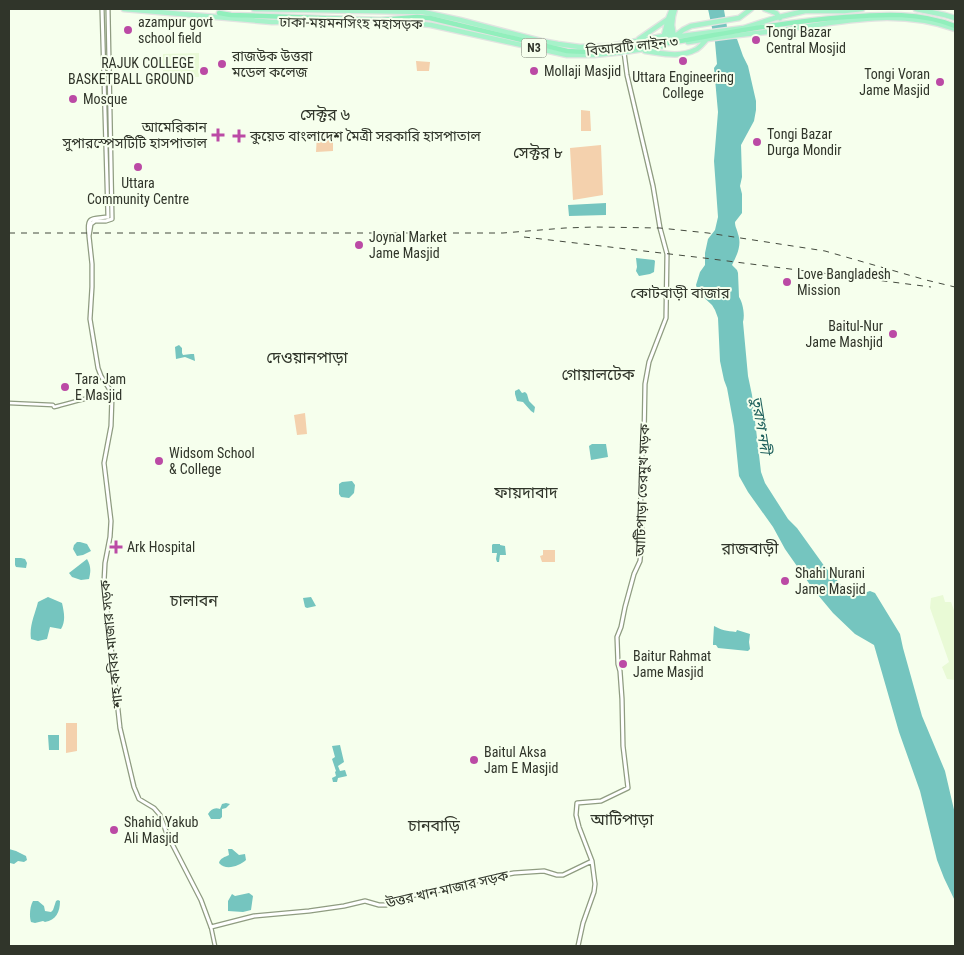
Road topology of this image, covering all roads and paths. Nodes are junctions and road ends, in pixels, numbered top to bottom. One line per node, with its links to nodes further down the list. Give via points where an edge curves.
1 (102, 9): 24 (main road, via 108,217 90,219)
2 (108, 9): 24 (main road, via 112,219 93,221)
3 (124, 9): 11 (highway, ঢাকা-ময়মনসিংহ মহাসড়ক / N3)
4 (254, 9): 10 (highway, ঢাকা-ময়মনসিংহ মহাসড়ক / N3)
5 (674, 9): 12 (highway); 15 (highway)
6 (751, 9): 20 (highway, via 738,18 691,26)
7 (765, 9): 13 (highway)
8 (862, 9): 13 (highway, N3, via 805,11)
9 (916, 9): 14 (highway)
10 (401, 10): 16 (main road); 21 (highway, ঢাকা-ময়মনসিংহ মহাসড়ক / N3, via 580,47 610,46)
11 (218, 15): 16 (highway, বিআরটি লাইন ৩); 16 (highway, ঢাকা-ময়মনসিংহ মহাসড়ক / N3, via 272,22)
12 (673, 16): 18 (highway); 20 (highway)
13 (780, 18): 19 (highway, N3)
14 (955, 18)
15 (668, 19): 18 (highway); 21 (highway)
16 (404, 20): 19 (highway, বিআরটি লাইন ৩, via 430,18 579,52); 23 (highway, ঢাকা-ময়মনসিংহ মহাসড়ক / N3, via 567,55)
17 (955, 28): 19 (highway, N3, via 893,17); 19 (highway, বিআরটি লাইন ৩, via 938,20 885,14 799,21)
18 (667, 35): 20 (highway); 21 (highway, ঢাকা-ময়মনসিংহ মহাসড়ক / N3)
19 (709, 36): 20 (highway, N3); 22 (highway, ঢাকা-ময়মনসিংহ মহাসড়ক / N3); 22 (highway, via 697,50 682,54)
20 (674, 37)
21 (638, 40)
22 (635, 50): 23 (highway, ঢাকা-ময়মনসিংহ মহাসড়ক / N3)
23 (624, 52): 27 (main road, আটিপাড়া তেরমুখ সড়ক, via 667,254 666,318 649,362 645,384 640,561 617,637 628,788 601,801 577,803 579,827)
24 (90, 234): 25 (main road, via 90,327 100,376)
25 (112, 396): 26 (street, via 96,396 54,407); 28 (main road, শাহ কবির মাজার সড়ক, via 111,426 104,463 111,521 104,582 120,728 139,799 160,815)
26 (9, 403)
27 (592, 861): 28 (main road, উত্তর খান মাজার সড়ক, via 560,876 544,871 514,873 386,905 365,901 254,916); 30 (main road, আটিপাড়া তেরমুখ সড়ক, via 594,892)
28 (211, 927): 29 (street, শাহ কবির মাজার সড়ক)
29 (215, 946)
30 (578, 946)

